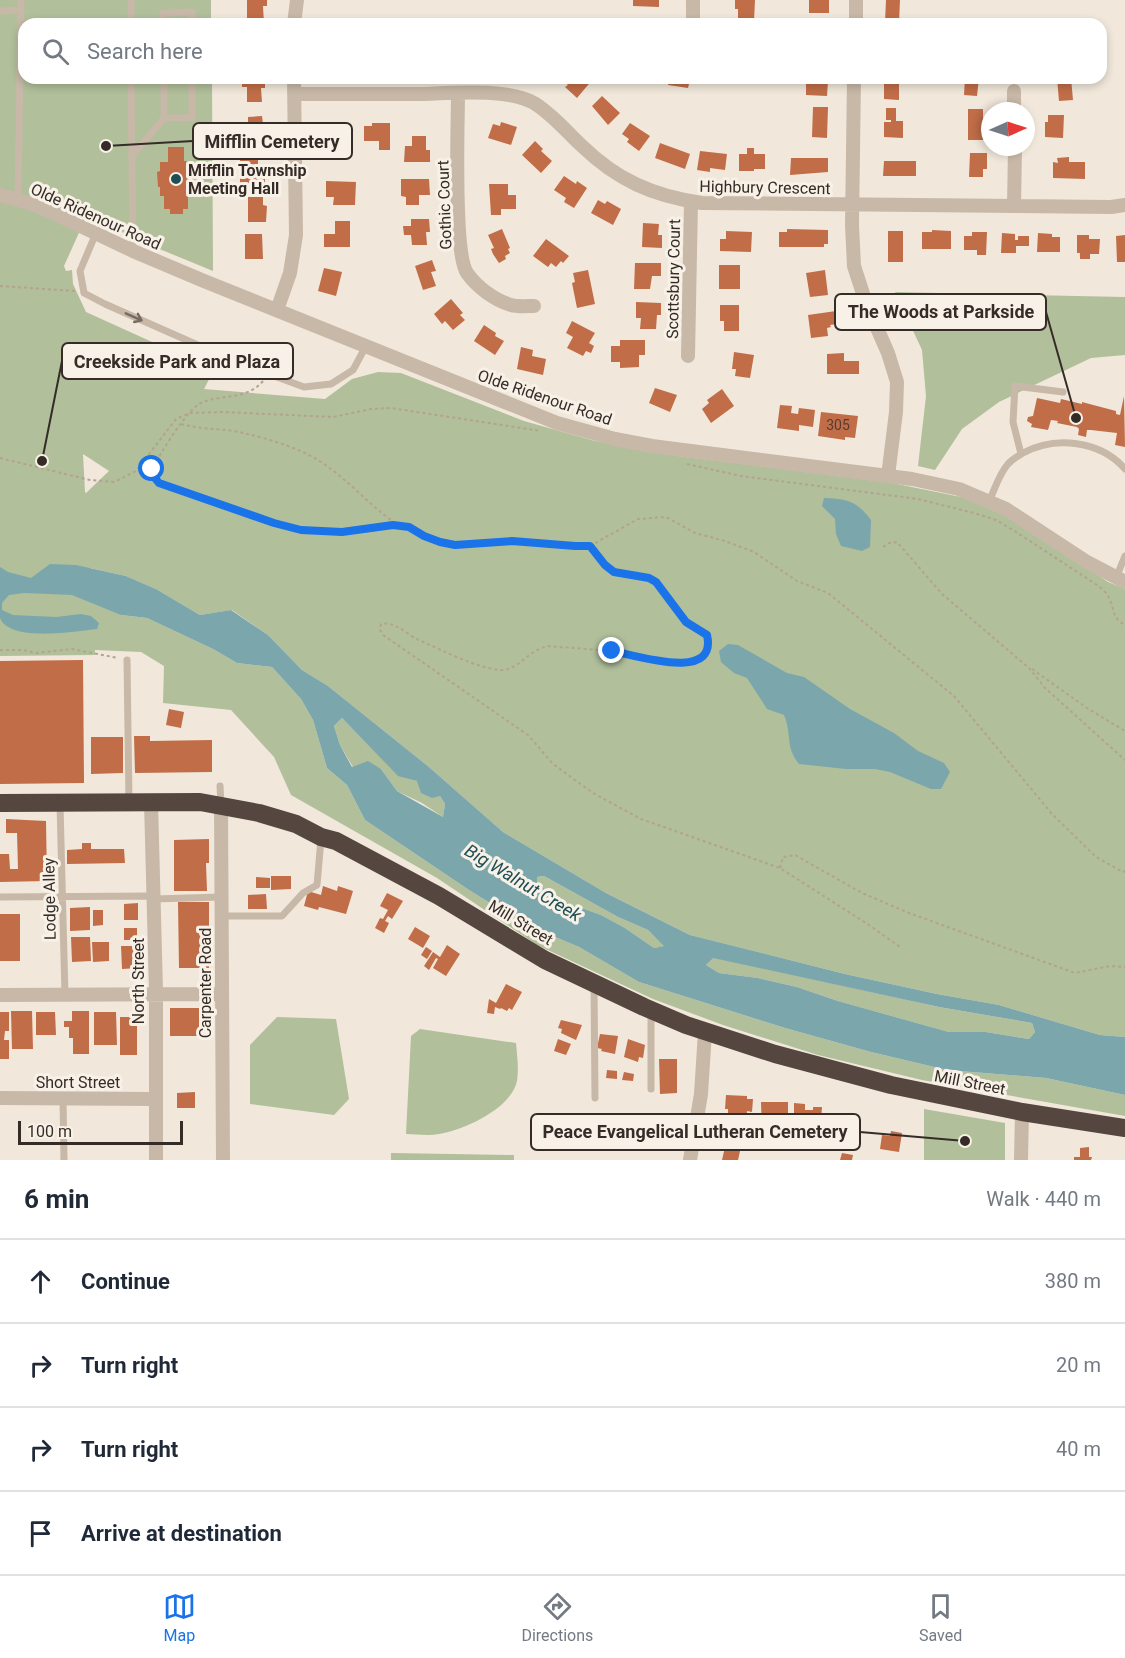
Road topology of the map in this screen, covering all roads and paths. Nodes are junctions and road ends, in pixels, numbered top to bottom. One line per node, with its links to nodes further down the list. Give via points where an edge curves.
1 (21, 0): 6 (lane)
2 (131, 0): 9 (lane)
3 (297, 0): 12 (street)
4 (693, 0): 13 (street)
5 (856, 0): 14 (street)
6 (21, 10): 7 (lane); 8 (lane)
7 (0, 11)
8 (21, 18)
9 (131, 18)
10 (164, 18): 11 (lane, via 164,13 192,12)
11 (192, 18)
12 (295, 18)
13 (693, 18)
14 (856, 18)
15 (20, 84): 29 (lane)
16 (131, 84): 26 (lane)
17 (164, 84): 25 (lane)
18 (192, 84): 25 (lane, via 192,118)
19 (294, 84): 23 (street)
20 (854, 84): 31 (street)
21 (1014, 91): 24 (street)
22 (458, 93): 23 (street, Highbury Crescent); 30 (street, Highbury Crescent, via 493,93 534,104 602,165 649,191); 38 (street, Gothic Court, via 460,253 465,271 493,296 512,305)
23 (294, 94): 39 (street, via 296,235 290,273)
24 (1014, 102)
25 (164, 118): 26 (lane)
26 (132, 156): 35 (lane)
27 (1015, 156): 33 (street)
28 (0, 195): 29 (street, Olde Ridenour Road)
29 (18, 200): 34 (street, Olde Ridenour Road)
30 (691, 202): 31 (street, Highbury Crescent); 41 (street, Scottsbury Court)
31 (852, 205): 33 (street, Highbury Crescent); 51 (street, via 854,266 897,382)
32 (1125, 205): 33 (street, Highbury Crescent)
33 (1014, 206)
34 (96, 233): 35 (street, Olde Ridenour Road); 37 (lane, via 80,271)
35 (133, 250): 39 (street, Olde Ridenour Road)
36 (0, 286): 37 (path)
37 (84, 290): 42 (lane, one-way to 42, via 105,304)
38 (534, 306)
39 (277, 310): 40 (street, Olde Ridenour Road)
40 (366, 346): 42 (lane, via 353,370 331,384 304,387); 51 (street, Olde Ridenour Road, via 542,417 615,439)
41 (688, 356)
42 (269, 374): 44 (path, via 243,396 200,403)
43 (1063, 392): 47 (lane, via 1015,386 1013,422)
44 (190, 413): 45 (path); 46 (path, via 333,417 391,408); 48 (path, via 176,419 136,471 114,482 104,483)
45 (181, 424): 53 (path, via 243,433 307,454 350,483); 53 (path, via 152,469 159,483 301,530 342,532)
46 (542, 431)
47 (1021, 454): 50 (lane, via 1047,444 1081,444 1108,455); 52 (lane, via 1008,464)
48 (0, 458)
49 (684, 463): 58 (path, via 741,476 918,499 996,520 1098,585 1108,596 1114,616)
50 (1125, 469)
51 (888, 476): 52 (street, Olde Ridenour Road, via 935,483)
52 (989, 501): 57 (street, Olde Ridenour Road)
53 (399, 526): 54 (path, via 455,545 512,541)
54 (590, 546): 71 (path, via 614,572 656,582 686,622 707,635 708,650 702,657 683,664 599,649 548,646 538,648 509,670 499,670 436,648 387,623 381,624 380,630 528,735 553,764 593,793 641,819); 72 (path, via 638,519 666,517 694,533 754,552 797,581 828,593 954,696 1052,814 1096,858)
55 (883, 547): 61 (path, via 897,542 942,594)
56 (1125, 556): 57 (lane)
57 (1121, 580)
58 (1125, 625)
59 (0, 650): 60 (path, via 72,650)
60 (127, 660): 66 (lane)
61 (1029, 668): 62 (path); 63 (path, via 1045,688)
62 (1125, 731)
63 (1125, 760)
64 (220, 786): 69 (lane)
65 (60, 802): 66 (highway, Mill Street); 68 (highway, Mill Street); 74 (lane, Lodge Alley)
66 (129, 802): 67 (highway, Mill Street)
67 (151, 802): 69 (highway, Mill Street); 75 (street, North Street)
68 (0, 803)
69 (221, 805): 70 (highway, Mill Street, via 296,824); 76 (street, Carpenter Road)
70 (321, 837): 77 (lane, via 317,885 303,893 282,916); 80 (highway, Mill Street, via 407,878)
71 (780, 868): 78 (path); 79 (path, via 783,857 795,855 862,893 900,909 1076,973)
72 (1125, 871)
73 (0, 897): 74 (lane)
74 (63, 897): 75 (lane); 84 (lane, Lodge Alley)
75 (154, 897): 76 (lane); 81 (street, North Street)
76 (221, 897): 77 (street, Carpenter Road)
77 (221, 916): 82 (street, Carpenter Road)
78 (900, 947)
79 (1125, 967)
80 (594, 984): 85 (highway, Mill Street); 90 (lane)
81 (155, 994): 82 (street); 84 (street); 91 (street, North Street)
82 (221, 994): 96 (street, Carpenter Road)
83 (0, 995): 84 (street)
84 (65, 995)
85 (651, 1010): 86 (highway, Mill Street); 87 (lane)
86 (705, 1032): 92 (highway, Mill Street, via 891,1085); 97 (street, via 701,1094)
87 (651, 1089)
88 (0, 1098): 89 (street, Short Street)
89 (63, 1098): 91 (street, Short Street); 94 (lane)
90 (596, 1098)
91 (156, 1099): 95 (street, North Street)
92 (1022, 1112): 93 (highway, Mill Street); 98 (street)
93 (1125, 1128)
94 (64, 1160)
95 (156, 1160)
96 (223, 1160)
97 (690, 1160)
98 (1020, 1160)

